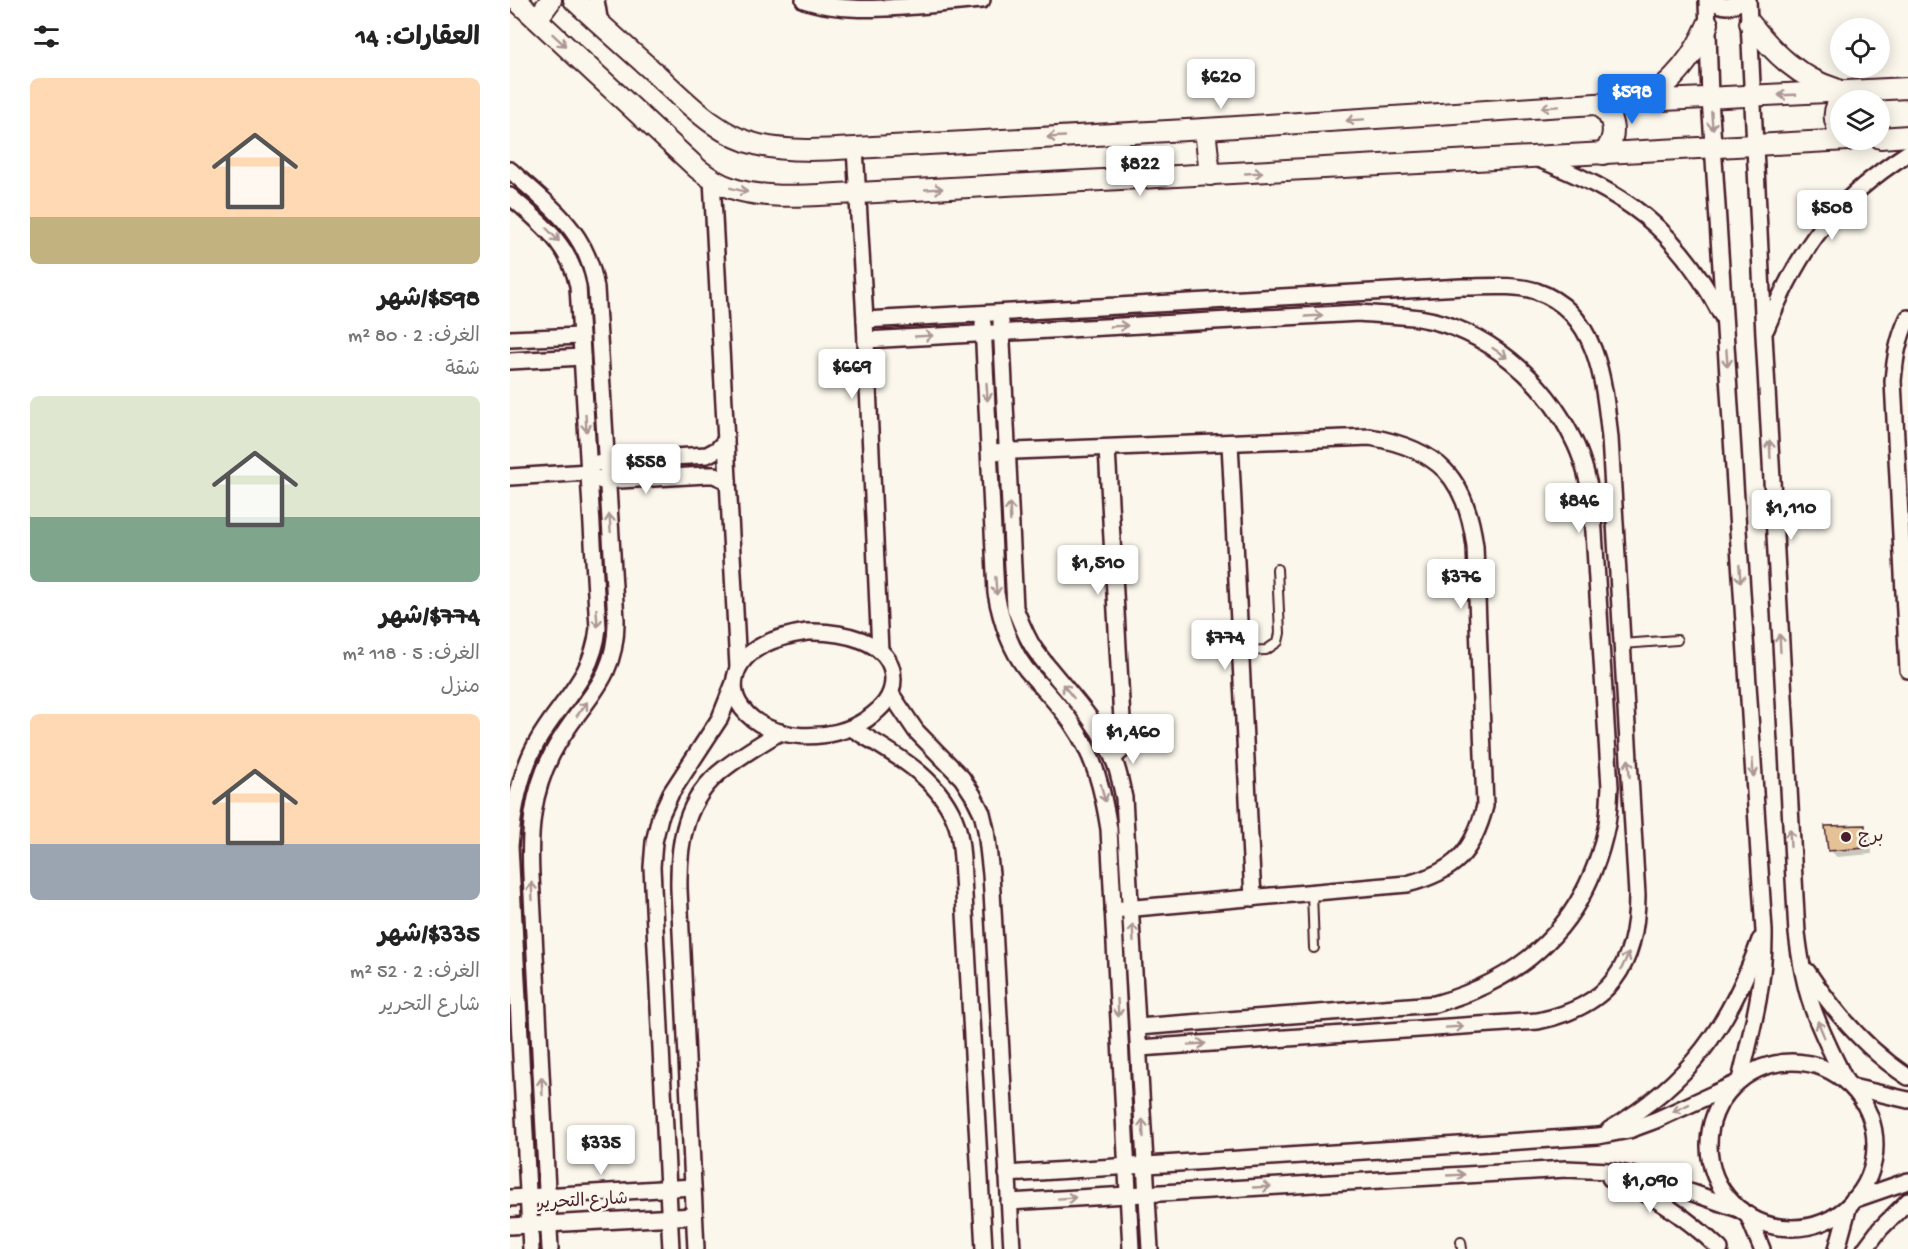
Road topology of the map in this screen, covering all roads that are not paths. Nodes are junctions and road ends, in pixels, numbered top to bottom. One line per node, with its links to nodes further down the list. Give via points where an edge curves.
1 (516, 0): 10 (street)
2 (551, 0): 10 (street)
3 (574, 0): 12 (street)
4 (596, 0): 12 (street)
5 (804, 0): 6 (street, via 858,9)
6 (982, 0)
7 (1709, 0): 8 (street, via 1724,6); 13 (street)
8 (1743, 0)
9 (1749, 0): 11 (street)
10 (537, 19): 34 (street, one-way to 34)
11 (1750, 23): 15 (street, via 1793,68 1820,84); 18 (street)
12 (600, 24): 28 (street, via 701,115 737,138 779,148)
13 (1708, 24): 19 (street); 20 (street, via 1695,51 1677,74)
14 (1906, 87): 16 (street)
15 (1840, 90)
16 (1871, 90)
17 (1830, 93): 18 (street, one-way to 18)
18 (1752, 96): 19 (street); 26 (street)
19 (1710, 98): 20 (street); 27 (street, one-way to 27)
20 (1643, 102): 21 (street)
21 (1597, 104): 22 (street, one-way to 22); 30 (street, via 1614,127 1609,146)
22 (1205, 129): 28 (street, one-way to 28); 33 (street)
23 (1908, 136): 24 (street)
24 (1890, 137)
25 (1830, 141): 26 (street)
26 (1756, 145): 27 (street); 48 (street)
27 (1714, 147): 30 (street); 45 (street)
28 (855, 148): 35 (street)
29 (1908, 153): 48 (street, via 1870,179 1820,230 1791,275)
30 (1602, 154): 31 (street)
31 (1533, 157): 33 (street, one-way to 31); 45 (street, via 1613,193 1648,218 1704,282)
32 (510, 171): 39 (street, via 576,233)
33 (1210, 175): 35 (street, one-way to 33)
34 (712, 179): 35 (street, one-way to 35, via 729,188 766,195); 54 (street)
35 (858, 193): 44 (street)
36 (510, 196): 37 (street)
37 (530, 214): 38 (street); 40 (street, one-way to 40, via 560,243)
38 (510, 215)
39 (593, 268): 40 (street); 59 (street)
40 (575, 273): 49 (street)
41 (1000, 312): 42 (street); 46 (street); 60 (street, via 1462,287 1534,290 1573,313 1586,331 1602,380)
42 (983, 313): 44 (street); 47 (street)
43 (1908, 318): 73 (street, via 1894,357 1893,381)
44 (865, 320): 51 (street)
45 (1724, 320): 87 (street, one-way to 87)
46 (1002, 332): 47 (street); 58 (street); 61 (street, one-way to 61, via 1359,314 1420,318 1453,327 1511,360 1557,410)
47 (984, 333): 51 (street, one-way to 47); 57 (street, one-way to 57)
48 (1764, 335): 91 (street, one-way to 48, via 1792,876)
49 (581, 336): 50 (street); 52 (street)
50 (510, 339)
51 (866, 340): 70 (street)
52 (582, 357): 53 (street); 62 (street, one-way to 62)
53 (510, 361)
54 (726, 440): 59 (street, via 706,455); 65 (street)
55 (1230, 443): 56 (street); 71 (street); 83 (street, via 1370,438 1414,448 1452,478 1472,522 1485,782 1485,806 1479,829 1451,866 1430,878 1407,884)
56 (1107, 448): 58 (street); 78 (street, via 1123,738 1121,751)
57 (990, 452): 58 (street); 86 (street, one-way to 86, via 999,612 1014,650 1073,725 1098,773 1109,829)
58 (1007, 452): 78 (street, one-way to 58, via 1088,716 1035,649 1015,609)
59 (606, 461): 62 (street, via 594,465); 64 (street)
60 (1611, 469): 61 (street); 68 (street)
61 (1586, 471): 69 (street, via 1595,530)
62 (589, 472): 63 (street); 64 (street, via 597,480); 80 (street, one-way to 80, via 596,646 583,676 536,745 520,785)
63 (510, 477)
64 (607, 481): 65 (street, via 706,475); 88 (street, one-way to 64, via 530,840 536,794 553,751 603,679 614,650 616,620)
65 (728, 481): 72 (street)
66 (1277, 569): 71 (lane, via 1280,638 1271,648)
67 (1677, 640): 68 (lane)
68 (1622, 644): 69 (street); 96 (street, one-way to 68, via 1563,1016 1593,1000 1622,969 1637,921)
69 (1602, 646): 92 (street, via 1610,787 1599,856 1585,889 1554,935 1512,972 1462,997)
70 (880, 651): 72 (street, via 838,633 807,632 762,646); 75 (street, via 891,667)
71 (1240, 651): 84 (street)
72 (738, 667): 74 (street)
73 (1908, 670)
74 (734, 683): 77 (street, via 737,700 748,714); 82 (street, via 720,718 670,793 660,817)
75 (891, 694): 76 (street, via 882,708); 93 (street, via 916,731 962,778 982,813 989,852)
76 (851, 728): 77 (street, via 823,736); 94 (street, via 913,767 946,804 957,827)
77 (780, 732): 81 (street, via 724,768 705,788 690,812 681,838)
78 (1113, 758): 85 (street, via 1124,798)
79 (510, 802): 80 (street)
80 (513, 820): 89 (street)
81 (678, 866): 82 (street); 110 (street)
82 (652, 867): 111 (street)
83 (1312, 892): 84 (street); 90 (lane)
84 (1253, 898): 85 (street)
85 (1131, 909): 86 (street); 95 (street, one-way to 85)
86 (1113, 910): 106 (street, one-way to 106)
87 (1764, 932): 101 (street, via 1761,986); 104 (street, via 1728,1015 1703,1052 1637,1113)
88 (534, 935): 89 (street); 114 (street, one-way to 88)
89 (512, 937): 98 (street)
90 (1314, 948)
91 (1801, 962): 99 (street, via 1846,1023); 102 (street, one-way to 91, via 1811,1005)
92 (1413, 1006): 95 (street); 96 (street)
93 (998, 1014): 94 (street); 108 (street)
94 (971, 1015): 130 (street)
95 (1138, 1027): 97 (street)
96 (1414, 1029): 97 (street, one-way to 96)
97 (1139, 1048): 105 (street, one-way to 97)
98 (515, 1057): 100 (street)
99 (1908, 1077)
100 (516, 1079): 115 (street)
101 (1738, 1082): 102 (street, via 1770,1064 1803,1062 1833,1073); 104 (street, one-way to 104, via 1638,1127); 120 (street, via 1716,1112 1710,1132 1710,1154 1715,1176 1726,1195)
102 (1849, 1085): 103 (street); 119 (street, via 1864,1104 1875,1144 1865,1184)
103 (1908, 1100)
104 (1598, 1136): 105 (street)
105 (1145, 1166): 106 (street); 112 (street)
106 (1126, 1167): 108 (street); 113 (street)
107 (1587, 1170): 112 (street, one-way to 107); 120 (street, via 1656,1180); 134 (street, via 1625,1183 1661,1202 1695,1225)
108 (1007, 1174): 118 (street)
109 (1908, 1181): 119 (street)
110 (693, 1187): 111 (street, شارع التحرير); 121 (street)
111 (668, 1188): 114 (street, شارع التحرير); 122 (street)
112 (1147, 1193): 113 (street); 133 (street)
113 (1128, 1194): 118 (street, one-way to 113); 132 (street)
114 (547, 1196): 115 (street, شارع التحرير); 123 (street)
115 (528, 1197): 116 (street, شارع التحرير); 124 (street)
116 (510, 1198)
117 (1908, 1201): 137 (street)
118 (1009, 1202): 131 (street)
119 (1851, 1203): 120 (street, via 1834,1216 1798,1227 1779,1227); 136 (street)
120 (1744, 1213): 135 (street)
121 (694, 1216): 122 (street, شارع التحرير); 129 (street)
122 (669, 1217): 123 (street, شارع التحرير); 128 (street)
123 (549, 1224): 124 (street, شارع التحرير); 127 (street)
124 (530, 1225): 125 (street, شارع التحرير); 126 (street)
125 (510, 1226)
126 (531, 1249)
127 (550, 1249)
128 (671, 1249)
129 (696, 1249)
130 (984, 1249)
131 (1012, 1249)
132 (1131, 1249)
133 (1150, 1249)
134 (1719, 1249)
135 (1762, 1249)
136 (1837, 1249)
137 (1866, 1249)

